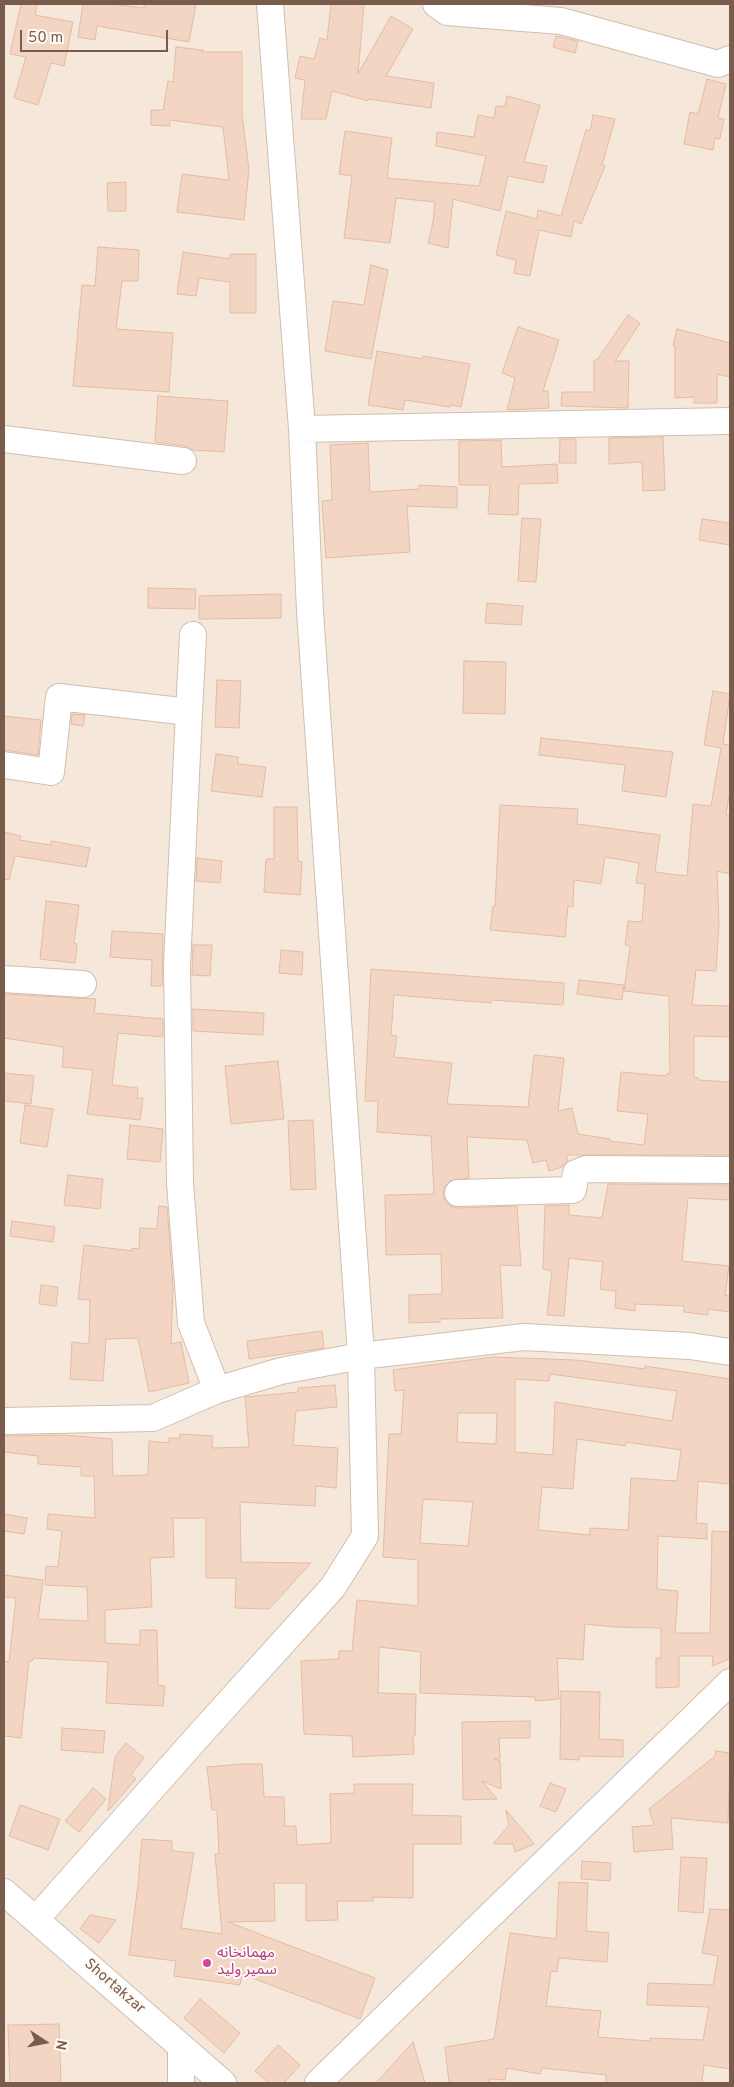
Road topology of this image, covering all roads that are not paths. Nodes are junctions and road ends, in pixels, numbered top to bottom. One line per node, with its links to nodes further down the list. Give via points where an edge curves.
1 (270, 4): 5 (street)
2 (436, 4): 3 (street, via 447,12 561,21 718,64)
3 (730, 59)
4 (730, 420): 5 (street)
5 (302, 429): 16 (street, via 310,611)
6 (4, 439): 7 (street)
7 (183, 461)
8 (192, 634): 9 (street)
9 (189, 712): 10 (street, via 59,698 51,772); 17 (street, via 177,965 180,1183 191,1323)
10 (4, 765)
11 (4, 979): 12 (street)
12 (83, 984)
13 (730, 1170): 14 (street, via 586,1169 576,1173 573,1190)
14 (458, 1193)
15 (730, 1352): 16 (street, via 690,1346 524,1337)
16 (361, 1356): 17 (street, via 281,1371); 21 (street, via 365,1536 333,1588)
17 (217, 1390): 18 (street, via 153,1418)
18 (4, 1421)
19 (730, 1682): 25 (street)
20 (4, 1892): 21 (street, Shortakzar)
21 (36, 1919): 22 (street, Shortakzar)
22 (181, 2046): 23 (street); 24 (street, Shortakzar)
23 (181, 2083)
24 (223, 2083)
25 (318, 2083)

